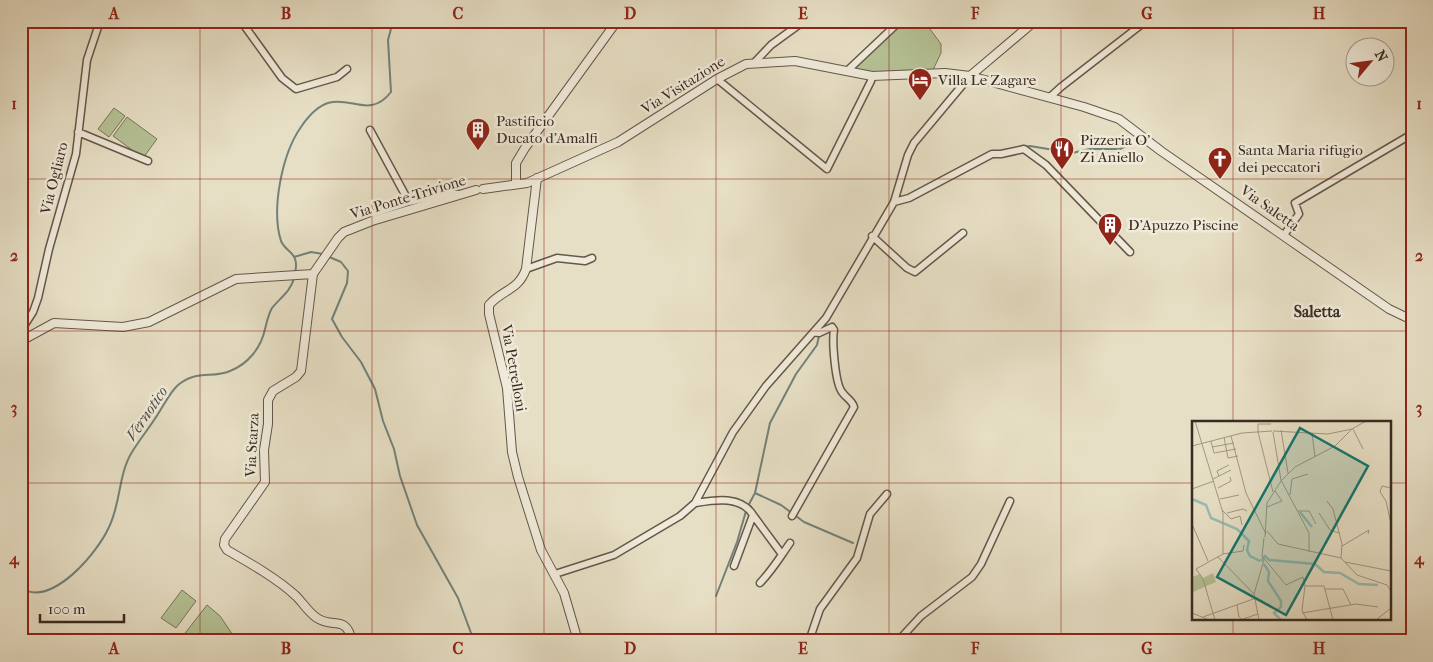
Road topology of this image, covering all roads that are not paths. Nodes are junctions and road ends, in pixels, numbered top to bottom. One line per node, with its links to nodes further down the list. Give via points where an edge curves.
1 (100, 21): 16 (street, Via Ogliaro, via 87,60)
2 (242, 21): 9 (street, via 282,78 296,89 337,77)
3 (617, 21): 20 (street, via 525,148 516,163)
4 (804, 21): 8 (street, via 771,44)
5 (900, 21): 10 (street)
6 (1035, 21): 12 (street)
7 (1146, 21): 14 (street)
8 (754, 63): 10 (street, Via Visitazione, via 795,61); 13 (street, Via Visitazione)
9 (347, 69)
10 (847, 71): 11 (street, Via Visitazione)
11 (872, 76): 12 (street, Via Visitazione, via 946,73); 13 (street, via 827,169)
12 (970, 76): 14 (street, Via Saletta); 23 (street, via 914,143)
13 (717, 79): 19 (street, Via Visitazione, via 618,142)
14 (1050, 97): 26 (street, Via Saletta, via 1125,122 1161,151)
15 (370, 130): 22 (street)
16 (78, 132): 18 (street); 34 (street, Via Ogliaro, via 76,154 38,298 24,326)
17 (1412, 134): 26 (street, via 1295,203 1299,214)
18 (148, 161)
19 (537, 178): 20 (street, Via Visitazione); 30 (street)
20 (516, 183): 21 (street, Via Ponte Trivione)
21 (464, 195): 22 (street, via 449,193); 31 (street, Via Ponte Trivione, via 425,204 344,232)
22 (409, 202): 24 (street)
23 (894, 202): 27 (street); 28 (street, via 909,198 992,154 1024,149 1046,165)
24 (373, 214)
25 (963, 233): 27 (street, via 916,272 907,268)
26 (1284, 235): 32 (street, Via Saletta, via 1389,309)
27 (875, 238): 33 (street)
28 (1130, 252)
29 (592, 258): 30 (street, via 585,262 557,258)
30 (526, 269): 43 (street, Via Petrelloni, via 520,282 489,305 489,314 507,388 512,452 518,476 541,550)
31 (313, 274): 34 (street, via 236,279 149,322 123,327 54,323); 45 (street, Via Starza, via 301,371 273,391 268,400 265,482 226,537 224,545 295,595 318,619 346,626)
32 (1412, 320)
33 (819, 332): 37 (street, via 766,386 733,432); 39 (street, via 832,327 834,330 832,339 841,391 854,407)
34 (22, 340)
35 (887, 494): 47 (street, via 870,514 858,558 820,609)
36 (1010, 501): 48 (street, via 982,563 972,577 921,616)
37 (695, 503): 38 (street, via 714,500 738,502); 43 (street, via 680,516 614,555)
38 (753, 515): 41 (street); 42 (street)
39 (792, 516)
40 (790, 543): 41 (street)
41 (781, 553): 44 (street, via 780,561)
42 (734, 566)
43 (555, 574): 46 (street, via 564,592)
44 (760, 583)
45 (352, 641)
46 (578, 641)
47 (808, 641)
48 (898, 641)

